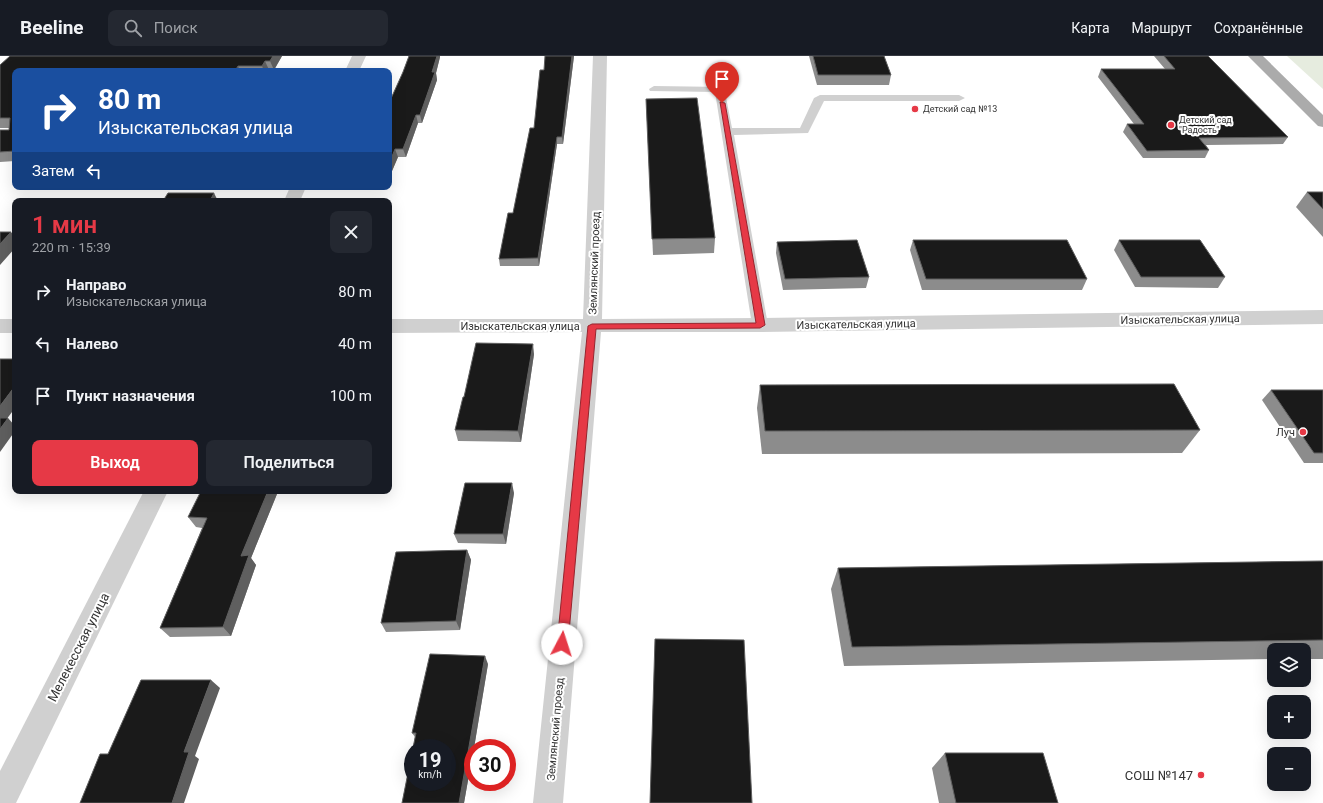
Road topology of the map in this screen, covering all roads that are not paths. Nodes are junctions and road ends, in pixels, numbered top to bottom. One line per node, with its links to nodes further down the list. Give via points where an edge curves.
1 (359, 56): 4 (street)
2 (600, 56): 14 (street, Землянский проезд)
3 (1255, 56): 7 (main road)
4 (353, 68)
5 (654, 89): 8 (lane, via 720,89)
6 (959, 98): 8 (lane, via 820,98 804,131)
7 (1323, 123)
8 (727, 132): 10 (lane)
9 (1323, 318): 10 (street, Изыскательская улица)
10 (760, 325): 14 (street, Изыскательская улица)
11 (0, 326): 12 (street)
12 (12, 326)
13 (392, 326): 14 (street, Изыскательская улица)
14 (592, 326): 17 (street, Землянский проезд)
15 (154, 494): 16 (street, Мелекесская улица)
16 (0, 803)
17 (548, 803)

